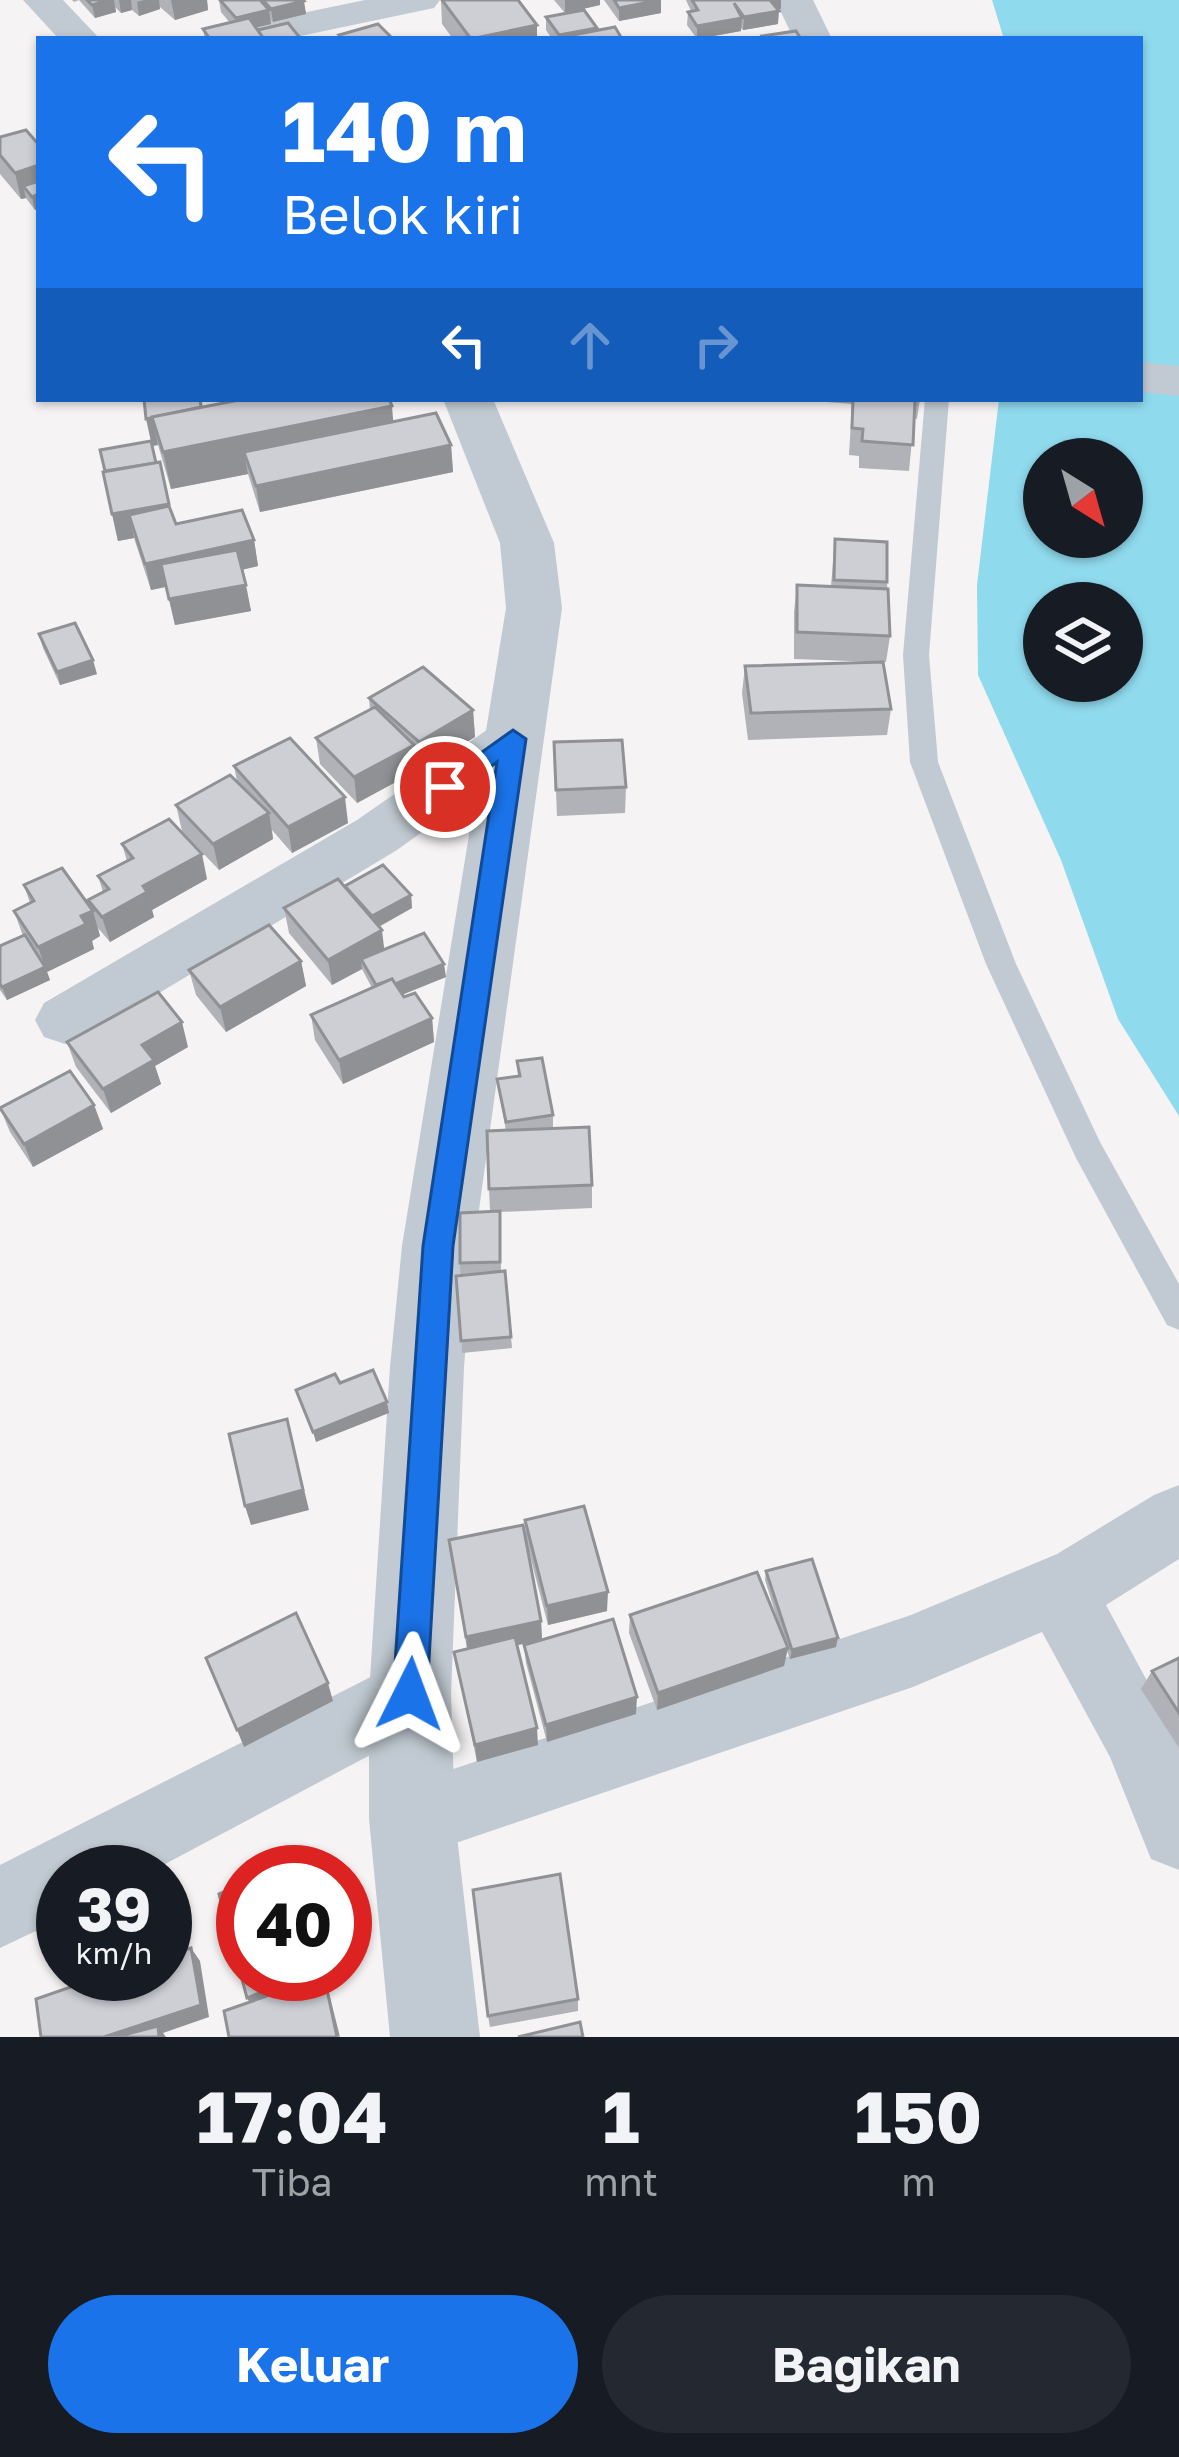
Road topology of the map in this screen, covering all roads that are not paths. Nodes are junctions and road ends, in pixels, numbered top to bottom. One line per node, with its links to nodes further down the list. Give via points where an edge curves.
1 (42, 0): 5 (street)
2 (421, 0): 4 (street)
3 (794, 0): 7 (street)
4 (311, 10): 6 (street)
5 (78, 36)
6 (238, 36)
7 (812, 36)
8 (1143, 377): 9 (street)
9 (1179, 381)
10 (469, 402): 12 (street, via 533,575)
11 (937, 402): 14 (lane, via 916,655 924,762 1010,984 1087,1149)
12 (513, 739): 13 (street, via 360,818); 17 (street, via 438,1246)
13 (65, 1020)
14 (1179, 1315)
15 (1179, 1519): 16 (street)
16 (1058, 1590): 18 (street, via 913,1651); 19 (street, via 1137,1731)
17 (410, 1694): 18 (street); 20 (street)
18 (412, 1819): 23 (street)
19 (1179, 1831)
20 (121, 1845)
21 (36, 1889): 22 (street)
22 (0, 1908)
23 (435, 2037)

